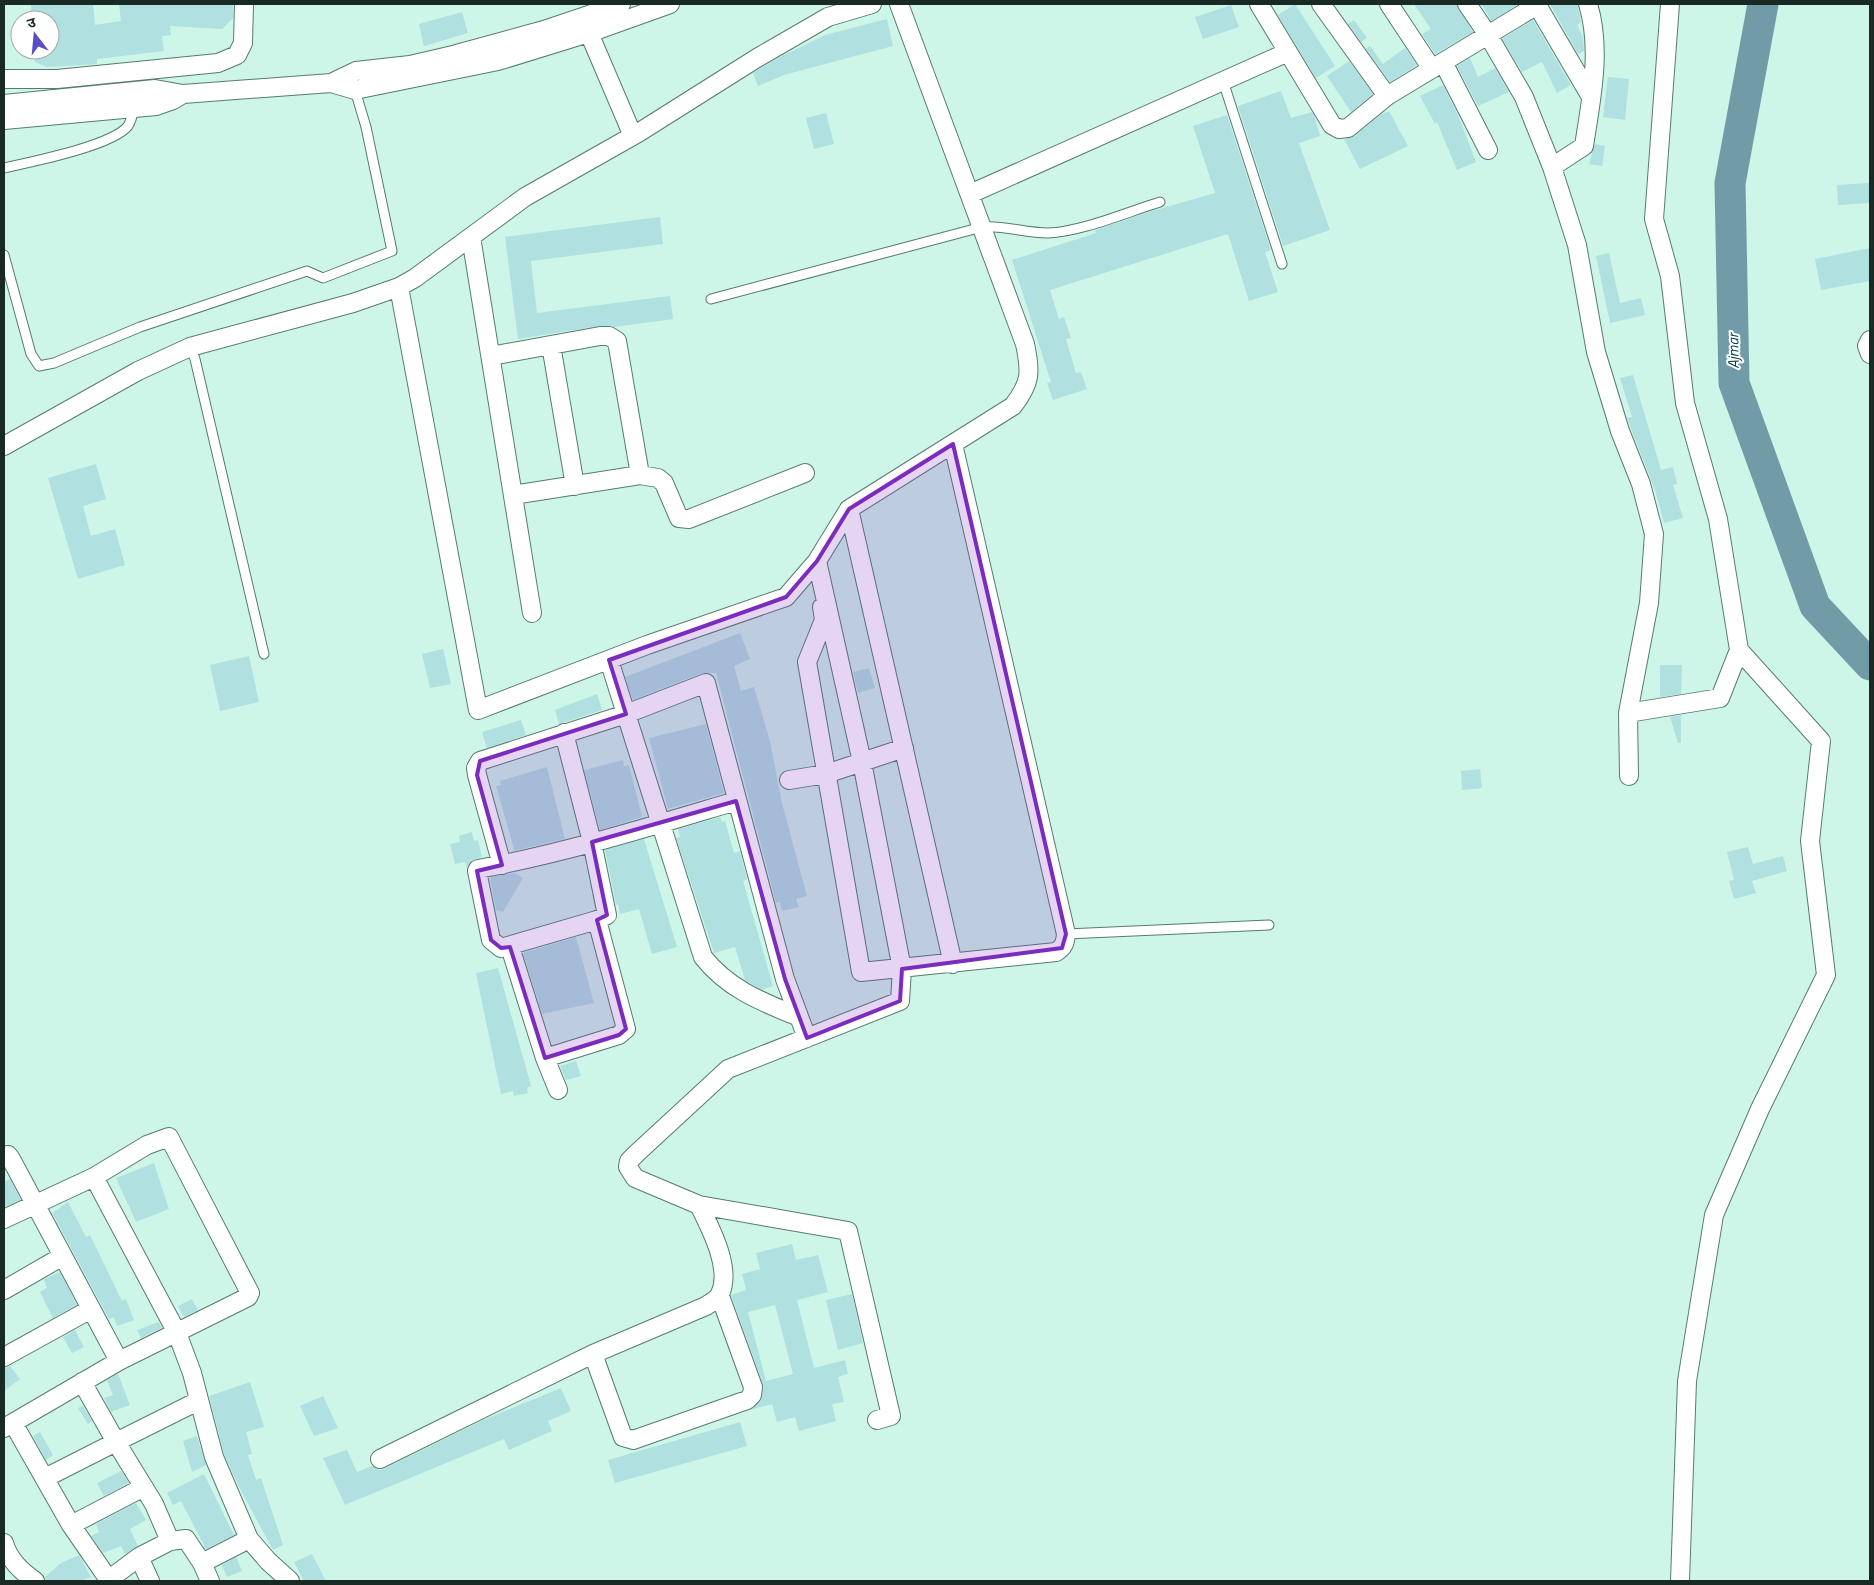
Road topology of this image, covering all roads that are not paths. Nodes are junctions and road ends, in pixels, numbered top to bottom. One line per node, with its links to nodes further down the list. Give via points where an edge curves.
1 (244, 4): 18 (street, via 243,43 237,55 218,63 57,79)
2 (621, 4): 15 (street)
3 (670, 4): 13 (street)
4 (872, 4): 28 (street, via 828,17)
5 (899, 4): 32 (street)
6 (1259, 4): 16 (street)
7 (1321, 4): 23 (street)
8 (1389, 4): 17 (street)
9 (1467, 4): 14 (street)
10 (1538, 4): 14 (street); 24 (street)
11 (1588, 4): 24 (street, via 1595,77)
12 (1670, 4): 54 (street, via 1654,219 1670,276 1684,403 1718,519)
13 (589, 33): 15 (street); 28 (street)
14 (1488, 35): 17 (street); 31 (street, via 1524,97)
15 (546, 38): 20 (street, via 410,65 356,71); 21 (street, via 498,61)
16 (1288, 52): 19 (street); 23 (street, via 1332,125 1339,129 1348,128)
17 (1437, 65): 23 (street); 29 (street)
18 (4, 79)
19 (1223, 81): 32 (street); 37 (lane)
20 (331, 83): 21 (street); 22 (street)
21 (355, 90): 36 (lane, via 392,252 323,278 307,271 140,327 54,363 39,366 31,354)
22 (183, 94): 25 (street, via 155,89); 26 (street, via 156,106)
23 (1387, 96)
24 (1591, 97): 31 (street, via 1584,146)
25 (4, 104)
26 (134, 107): 27 (street); 30 (lane, via 128,126 112,137 69,152)
27 (4, 120)
28 (633, 136): 35 (street, via 526,197)
29 (1488, 150)
30 (4, 168)
31 (1552, 168): 57 (street, via 1577,246 1596,352 1641,484 1654,534 1649,603)
32 (970, 194): 34 (street)
33 (1160, 202): 34 (lane, via 1067,231 1047,233 1003,226)
34 (982, 228): 39 (lane); 45 (street, via 1025,344 1030,368 1025,391 1014,406)
35 (471, 236): 38 (street); 44 (street)
36 (4, 255)
37 (1282, 264)
38 (399, 287): 42 (street, via 353,304); 56 (street, via 478,710)
39 (711, 298)
40 (1870, 340): 43 (street, via 1867,346)
41 (551, 345): 44 (street); 48 (street, via 600,336 609,336 616,341); 49 (street)
42 (190, 348): 46 (street, via 138,371); 55 (lane)
43 (1870, 354)
44 (491, 356): 50 (street)
45 (953, 444): 51 (street); 71 (street)
46 (4, 446)
47 (805, 473): 48 (street, via 689,518 679,518 664,484 658,478)
48 (640, 476): 49 (street)
49 (575, 486): 50 (street)
50 (513, 496): 53 (street)
51 (849, 509): 52 (street); 60 (street)
52 (817, 561): 56 (street, via 786,597); 61 (street); 62 (street, via 824,620 807,662)
53 (532, 613)
54 (1739, 650): 57 (street, via 1720,698); 111 (street, via 1821,741 1810,841 1826,975 1760,1109 1714,1215 1687,1381)
55 (264, 654)
56 (609, 660): 58 (street)
57 (1628, 713): 63 (street)
58 (626, 714): 59 (street); 65 (street, via 706,683); 66 (street)
59 (564, 733): 67 (street); 68 (street, via 480,761 476,768)
60 (904, 748): 61 (street); 73 (street)
61 (862, 762): 62 (street); 74 (street)
62 (826, 774): 64 (street); 74 (street, via 861,972)
63 (1629, 776)
64 (789, 780)
65 (736, 801): 66 (street); 75 (street, via 785,979)
66 (659, 824): 67 (street); 75 (street, via 703,957 730,985 752,998)
67 (592, 842): 68 (street); 69 (street, via 607,915)
68 (502, 865): 72 (street, via 477,871 491,940 501,948)
69 (597, 920): 72 (street); 77 (street, via 626,1029 619,1035)
70 (1269, 925): 71 (lane)
71 (1066, 934): 73 (street, via 1065,943 1056,952)
72 (510, 947): 77 (street)
73 (953, 964): 74 (street)
74 (902, 968): 76 (street, via 900,1001)
75 (799, 1017): 76 (street)
76 (807, 1038): 82 (street, via 728,1069 629,1161 630,1173 635,1178)
77 (545, 1058): 78 (street)
78 (558, 1090)
79 (4, 1156): 81 (street, via 11,1159)
80 (94, 1177): 81 (street); 88 (street); 88 (street, via 147,1145 169,1137 175,1147 250,1292 248,1297)
81 (36, 1204): 83 (street); 84 (street)
82 (699, 1205): 86 (street, via 712,1232 726,1276); 94 (street, via 848,1231 891,1416)
83 (4, 1219)
84 (64, 1256): 85 (street); 87 (street)
85 (4, 1290)
86 (720, 1296): 89 (street, via 706,1306); 89 (street, via 753,1386 752,1395 747,1400 628,1440 623,1437)
87 (91, 1309): 90 (street); 91 (street)
88 (177, 1333): 91 (street); 93 (street, via 192,1373)
89 (593, 1354): 97 (street)
90 (4, 1357)
91 (119, 1361): 92 (street)
92 (82, 1382): 95 (street); 96 (street)
93 (198, 1401): 96 (street); 101 (street, via 214,1457)
94 (877, 1420)
95 (8, 1426): 98 (street)
96 (116, 1442): 98 (street); 99 (street)
97 (380, 1459)
98 (45, 1478): 100 (street)
99 (144, 1487): 100 (street); 102 (street)
100 (71, 1525): 106 (street)
101 (249, 1539): 105 (street); 110 (street)
102 (170, 1541): 104 (street); 105 (street, via 186,1539)
103 (4, 1543): 107 (street, via 7,1554)
104 (139, 1558): 106 (street); 108 (street)
105 (202, 1563): 109 (street)
106 (108, 1580)
107 (35, 1581)
108 (150, 1581)
109 (210, 1581)
110 (290, 1581)
111 (1680, 1581)

